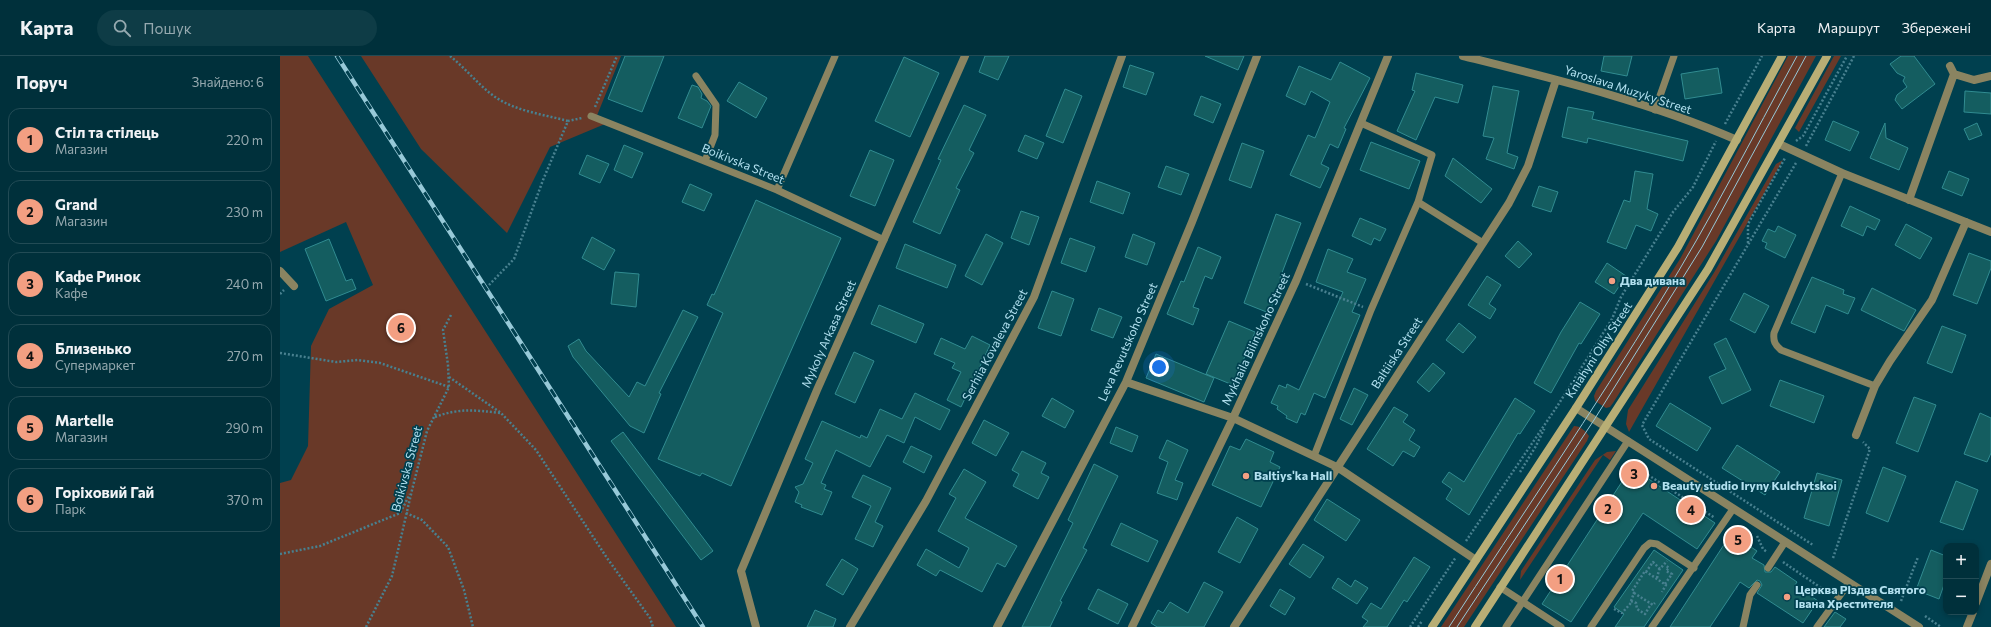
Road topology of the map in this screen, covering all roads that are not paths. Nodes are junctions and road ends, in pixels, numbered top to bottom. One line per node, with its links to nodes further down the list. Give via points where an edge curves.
1 (835, 56): 22 (lane)
2 (965, 56): 27 (street, Mykoly Arkasa Street)
3 (1122, 56): 53 (street, Serhiia Kovaleva Street, via 1034,297 926,500)
4 (1257, 56): 31 (street, Leva Revutskoho Street)
5 (1388, 56): 17 (street, Mykhaila Bilinskoho Street)
6 (1463, 56): 14 (street, Yaroslava Muzyky Street)
7 (1674, 56): 15 (lane)
8 (1782, 56): 18 (main road, Kniahyni Olhy Street)
9 (1827, 56): 19 (main road)
10 (1950, 66): 11 (street)
11 (1954, 74): 13 (street, via 1974,80); 23 (street)
12 (696, 76): 20 (lane, via 716,105 715,135)
13 (1990, 77)
14 (1556, 80): 15 (street, Yaroslava Muzyky Street); 28 (street, Baltiiska Street, via 1528,166 1509,203)
15 (1655, 110): 18 (street, Yaroslava Muzyky Street)
16 (591, 116): 20 (lane, Boikivska Street)
17 (1361, 123): 24 (lane, via 1432,155); 34 (street, Mykhaila Bilinskoho Street, via 1296,281)
18 (1738, 140): 33 (main road, Kniahyni Olhy Street, via 1678,247)
19 (1779, 144): 21 (street); 35 (main road, via 1708,269)
20 (705, 160): 22 (lane, Boikivska Street)
21 (1842, 173): 23 (street); 32 (lane, via 1774,333 1774,340 1781,350)
22 (777, 190): 27 (lane, Boikivska Street)
23 (1908, 200): 25 (street)
24 (1418, 202): 28 (lane); 38 (lane, via 1371,310)
25 (1966, 222): 26 (street); 32 (street, via 1932,300)
26 (1991, 232)
27 (884, 240): 52 (street, Mykoly Arkasa Street, via 816,390 741,570)
28 (1483, 243): 39 (street, Baltiiska Street)
29 (280, 271): 30 (street)
30 (294, 286)
31 (1126, 382): 34 (street); 54 (street, Leva Revutskoho Street)
32 (1875, 386): 36 (street)
33 (1576, 408): 35 (street); 42 (main road, Kniahyni Olhy Street)
34 (1233, 418): 38 (street); 55 (street, Mykhaila Bilinskoho Street)
35 (1606, 427): 37 (street); 48 (main road)
36 (1856, 435)
37 (1628, 441): 40 (street); 50 (lane)
38 (1314, 456): 39 (street)
39 (1337, 467): 42 (street); 56 (street, Baltiiska Street)
40 (1734, 510): 41 (street); 44 (lane)
41 (1784, 542): 45 (lane); 46 (street)
42 (1476, 560): 57 (main road, Kniahyni Olhy Street)
43 (1991, 564): 49 (street)
44 (1694, 568): 61 (lane, via 1657,544 1650,543 1644,548); 62 (lane)
45 (1768, 568)
46 (1849, 583): 64 (lane); 65 (street)
47 (1757, 584): 63 (lane, via 1750,595)
48 (1500, 587): 50 (lane); 58 (main road)
49 (1979, 595)
50 (1523, 602): 59 (lane); 60 (lane)
51 (1972, 615): 66 (street)
52 (756, 627)
53 (850, 627)
54 (997, 627)
55 (1132, 627)
56 (1234, 627)
57 (1432, 627)
58 (1474, 627)
59 (1506, 627)
60 (1561, 627)
61 (1591, 627)
62 (1652, 627)
63 (1743, 627)
64 (1817, 627)
65 (1919, 627)
66 (1967, 627)

